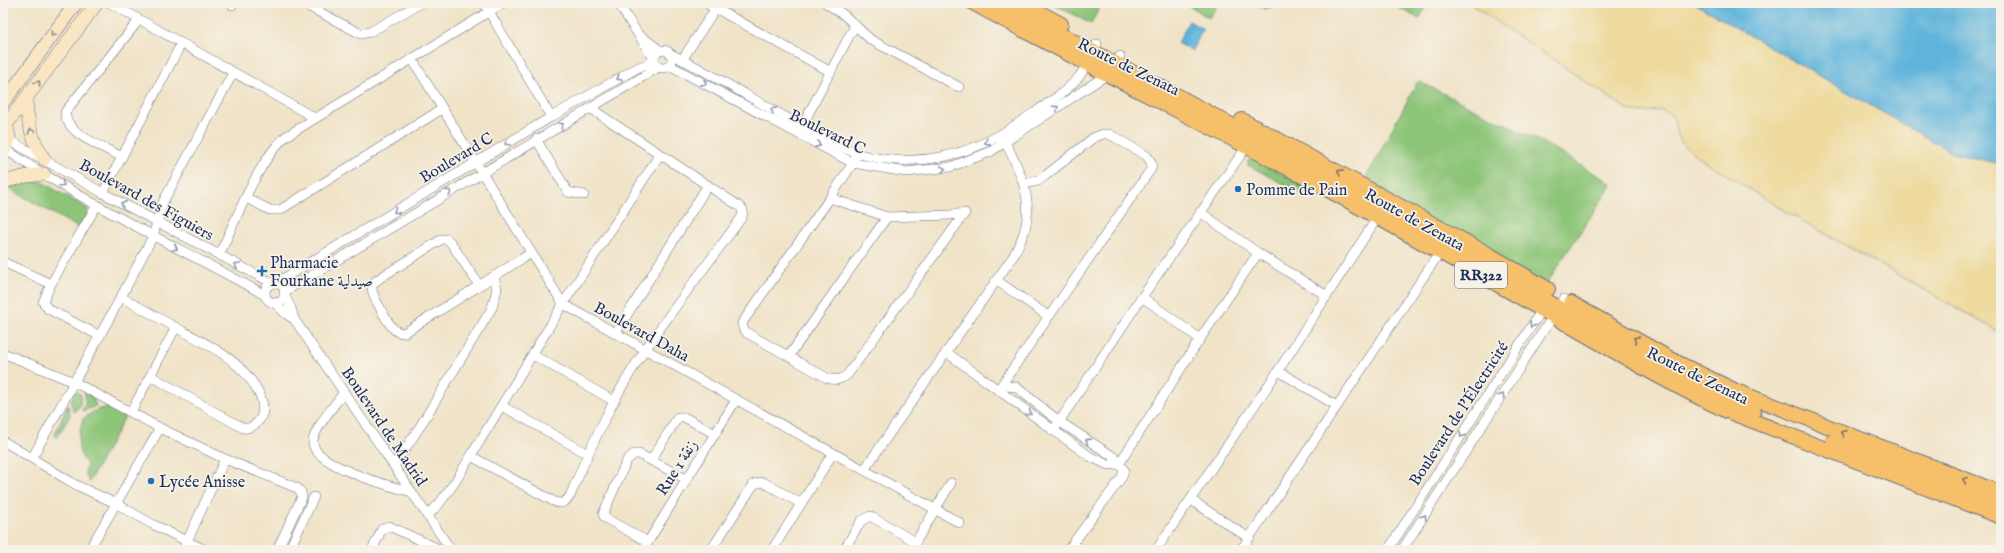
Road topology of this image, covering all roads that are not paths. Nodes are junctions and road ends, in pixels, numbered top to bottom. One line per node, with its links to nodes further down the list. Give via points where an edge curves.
1 (76, 3): 31 (main road, one-way to 31)
2 (97, 3): 30 (main road, one-way to 2)
3 (110, 3): 16 (street)
4 (302, 3): 5 (street, via 355,32 365,34)
5 (421, 3)
6 (503, 3): 15 (street)
7 (618, 3): 18 (street)
8 (706, 3): 14 (street)
9 (826, 3): 17 (street)
10 (973, 3): 21 (main road, Route de Zenata / RR322)
11 (989, 3): 21 (main road, Route de Zenata / RR322)
12 (1000, 3): 21 (main road, Route de Zenata / RR322)
13 (1022, 3): 21 (main road, Route de Zenata / RR322)
14 (717, 6): 23 (street); 27 (street)
15 (486, 7): 22 (street); 34 (street)
16 (139, 20): 19 (street); 45 (street, via 66,112 66,121 73,130)
17 (855, 25): 27 (street); 29 (street, via 871,40)
18 (636, 32): 20 (street, Boulevard C); 24 (street)
19 (181, 44): 28 (street); 45 (street)
20 (665, 52): 23 (street, Boulevard C); 24 (street, via 656,54); 25 (street, via 671,59)
21 (1092, 54): 26 (main road, Route de Zenata / RR322); 26 (main road, Route de Zenata / RR322); 38 (street, Boulevard C, via 1078,78)
22 (412, 58): 33 (street, Boulevard Daha); 35 (street)
23 (682, 60): 37 (street, Boulevard C, one-way to 23)
24 (656, 62): 25 (street, via 663,68); 32 (street, Boulevard C); 34 (street, Boulevard C, one-way to 34, via 624,75)
25 (669, 65): 48 (street, Boulevard C, one-way to 48)
26 (1114, 66): 40 (street, Boulevard C, one-way to 26); 41 (main road, Route de Zenata / RR322); 81 (main road, Route de Zenata / RR322, via 1320,161 1488,254)
27 (831, 72): 37 (street)
28 (234, 73): 35 (street); 62 (street, via 168,192)
29 (959, 87)
30 (26, 100): 36 (main road); 46 (main road, one-way to 30, via 29,128)
31 (3, 103)
32 (590, 108): 39 (street, Boulevard C, one-way to 32); 43 (street)
33 (442, 109): 47 (street, Boulevard Daha); 56 (street, via 280,210 270,210)
34 (551, 117): 47 (street, Boulevard C, one-way to 47)
35 (315, 118): 56 (street, via 279,142 267,158)
36 (5, 123): 42 (main road)
37 (802, 126): 44 (street, Boulevard C)
38 (1001, 135): 40 (street); 44 (street, Boulevard C, one-way to 44, via 980,146 938,159 886,160)
39 (536, 139): 49 (street, Boulevard C); 55 (street, via 568,192)
40 (1006, 144): 48 (street, Boulevard C, one-way to 40, via 906,172 931,170 971,160); 52 (street)
41 (1247, 146): 59 (street); 61 (main road, Route de Zenata / RR322)
42 (6, 147): 46 (street, Boulevard des Figuiers); 50 (street, Boulevard des Figuiers)
43 (660, 154): 53 (street); 80 (street)
44 (857, 154): 48 (street)
45 (122, 157): 54 (street)
46 (44, 159): 54 (street, Boulevard des Figuiers)
47 (476, 162): 49 (street, Boulevard Daha); 71 (street, Boulevard C, one-way to 71)
48 (853, 163): 57 (street)
49 (481, 172): 65 (street, Boulevard Daha); 74 (street, Boulevard C, one-way to 49)
50 (44, 174): 51 (main road); 58 (street, Boulevard des Figuiers, one-way to 58)
51 (3, 182)
52 (1024, 184): 70 (street, via 1028,211 1024,232 1014,255); 82 (street, via 1038,181 1093,138 1103,134 1109,134 1147,156 1152,164)
53 (708, 185): 85 (street); 88 (street, via 739,206 743,210 742,217)
54 (103, 194): 62 (street, Boulevard des Figuiers, one-way to 54)
55 (584, 195)
56 (246, 198): 67 (street)
57 (830, 198): 60 (street); 92 (street, via 742,323 747,333)
58 (97, 205): 63 (street, Boulevard des Figuiers); 72 (street)
59 (1200, 212): 66 (street); 78 (street)
60 (887, 216): 92 (street); 92 (street, via 965,213 842,379 835,381 828,378)
61 (1377, 218): 64 (main road, Route de Zenata / RR322); 76 (street)
62 (157, 222): 63 (street); 67 (street, Boulevard des Figuiers)
63 (153, 236): 75 (street, Boulevard des Figuiers, one-way to 75); 77 (street)
64 (1440, 252): 81 (main road, Route de Zenata / RR322); 101 (street)
65 (531, 253): 69 (street); 80 (street, Boulevard Daha)
66 (1258, 253): 76 (street); 87 (street)
67 (219, 255): 71 (street, Boulevard des Figuiers, one-way to 67)
68 (3, 262): 72 (street)
69 (494, 276): 73 (street); 115 (street, via 497,289 492,308)
70 (996, 280): 82 (street); 89 (street)
71 (274, 283): 74 (street, via 282,286); 75 (street, via 266,288)
72 (51, 284): 86 (street, via 44,299 45,306)
73 (479, 285): 73 (street, via 451,243 447,239 442,239 380,278 373,284 372,289 392,327 401,333 411,330)
74 (284, 293): 79 (street, via 280,300); 83 (street, Boulevard de Madrid, via 292,308)
75 (265, 295): 79 (street, via 268,300)
76 (1327, 296): 93 (street)
77 (121, 297): 84 (street); 86 (street)
78 (1142, 297): 87 (street); 103 (street)
79 (274, 302): 83 (street, Boulevard de Madrid)
80 (563, 304): 85 (street, Boulevard Daha); 91 (street)
81 (1553, 305): 120 (main road, Route de Zenata / RR322, one-way to 81, via 1736,392); 125 (main road, Route de Zenata / RR322, via 1710,392 1792,426); 127 (main road, Route de Zenata / RR322, via 1638,360 1729,406); 129 (main road, Route de Zenata / RR322, via 1668,382 1727,411); 150 (street, Boulevard de l'Électricité, one-way to 150); 151 (street, Boulevard de l'Électricité, one-way to 81)
82 (1048, 316): 96 (street)
83 (294, 319): 97 (street, Boulevard de Madrid)
84 (176, 328): 94 (street); 94 (street, via 216,349 243,371 261,398 262,416 252,427 239,427)
85 (615, 334): 88 (street, Boulevard Daha)
86 (100, 336): 95 (street)
87 (1200, 339): 114 (street)
88 (645, 350): 98 (street, Boulevard Daha); 99 (street)
89 (946, 352): 96 (street); 116 (street)
90 (3, 353): 95 (street)
91 (533, 355): 99 (street); 100 (street)
92 (789, 356)
93 (1278, 371): 101 (street); 122 (street)
94 (151, 376): 102 (street)
95 (74, 382): 102 (street); 111 (street)
96 (998, 390): 103 (street, via 1006,386 1016,388); 105 (street, one-way to 105)
97 (344, 392): 115 (street, Boulevard de Madrid); 119 (street, via 314,436 316,452 351,472)
98 (736, 400): 106 (street, Rue 1 زنقة); 108 (street, Boulevard Daha)
99 (614, 401): 109 (street)
100 (502, 406): 109 (street); 110 (street)
101 (1337, 406): 132 (street)
102 (130, 412): 104 (street)
103 (1060, 422): 105 (street); 114 (street, one-way to 103, via 1114,457)
104 (160, 428): 112 (street); 124 (street)
105 (1053, 431): 114 (street, via 1099,461 1108,465)
106 (715, 434): 113 (street, via 684,417 678,417); 117 (street, Rue 1 زنقة)
107 (3, 440): 111 (street)
108 (833, 453): 116 (street, Boulevard Daha); 123 (street)
109 (588, 454): 110 (street, via 570,496 559,504)
110 (471, 456): 128 (street, via 448,492)
111 (32, 458): 124 (street, via 76,485)
112 (225, 459): 134 (street); 140 (street, via 293,486 301,492 302,497)
113 (651, 460): 117 (street); 136 (street, via 639,454 630,456 603,514 605,518)
114 (1119, 464): 147 (street, via 1124,470 1122,477)
115 (394, 466): 119 (street, Boulevard de Madrid)
116 (864, 470): 126 (street, Boulevard Daha)
117 (686, 479): 136 (street, Rue 1 زنقة)
118 (951, 483): 126 (street)
119 (412, 492): 128 (street, Boulevard de Madrid)
120 (2001, 494)
121 (314, 497): 141 (street)
122 (1190, 500): 132 (street); 148 (street)
123 (800, 503): 144 (street, via 763,482 754,484); 145 (street)
124 (117, 504): 134 (street); 138 (street)
125 (2001, 505)
126 (936, 510): 130 (street, Boulevard Daha); 137 (street)
127 (2001, 511)
128 (427, 516): 131 (street, Boulevard de Madrid)
129 (2001, 517)
130 (960, 523)
131 (437, 530): 133 (street); 135 (street, Boulevard de Madrid)
132 (1249, 538): 149 (street)
133 (424, 542): 142 (street, via 392,526 386,526); 143 (street)
134 (186, 546): 139 (street)
135 (448, 546): 143 (street)
136 (646, 546)
137 (913, 546): 146 (street, via 870,516 861,522)
138 (90, 550)
139 (205, 550)
140 (277, 550)
141 (289, 550)
142 (372, 550)
143 (438, 550)
144 (711, 550)
145 (772, 550)
146 (844, 550)
147 (1068, 550)
148 (1156, 550)
149 (1241, 550)
150 (1388, 550)
151 (1402, 550)

